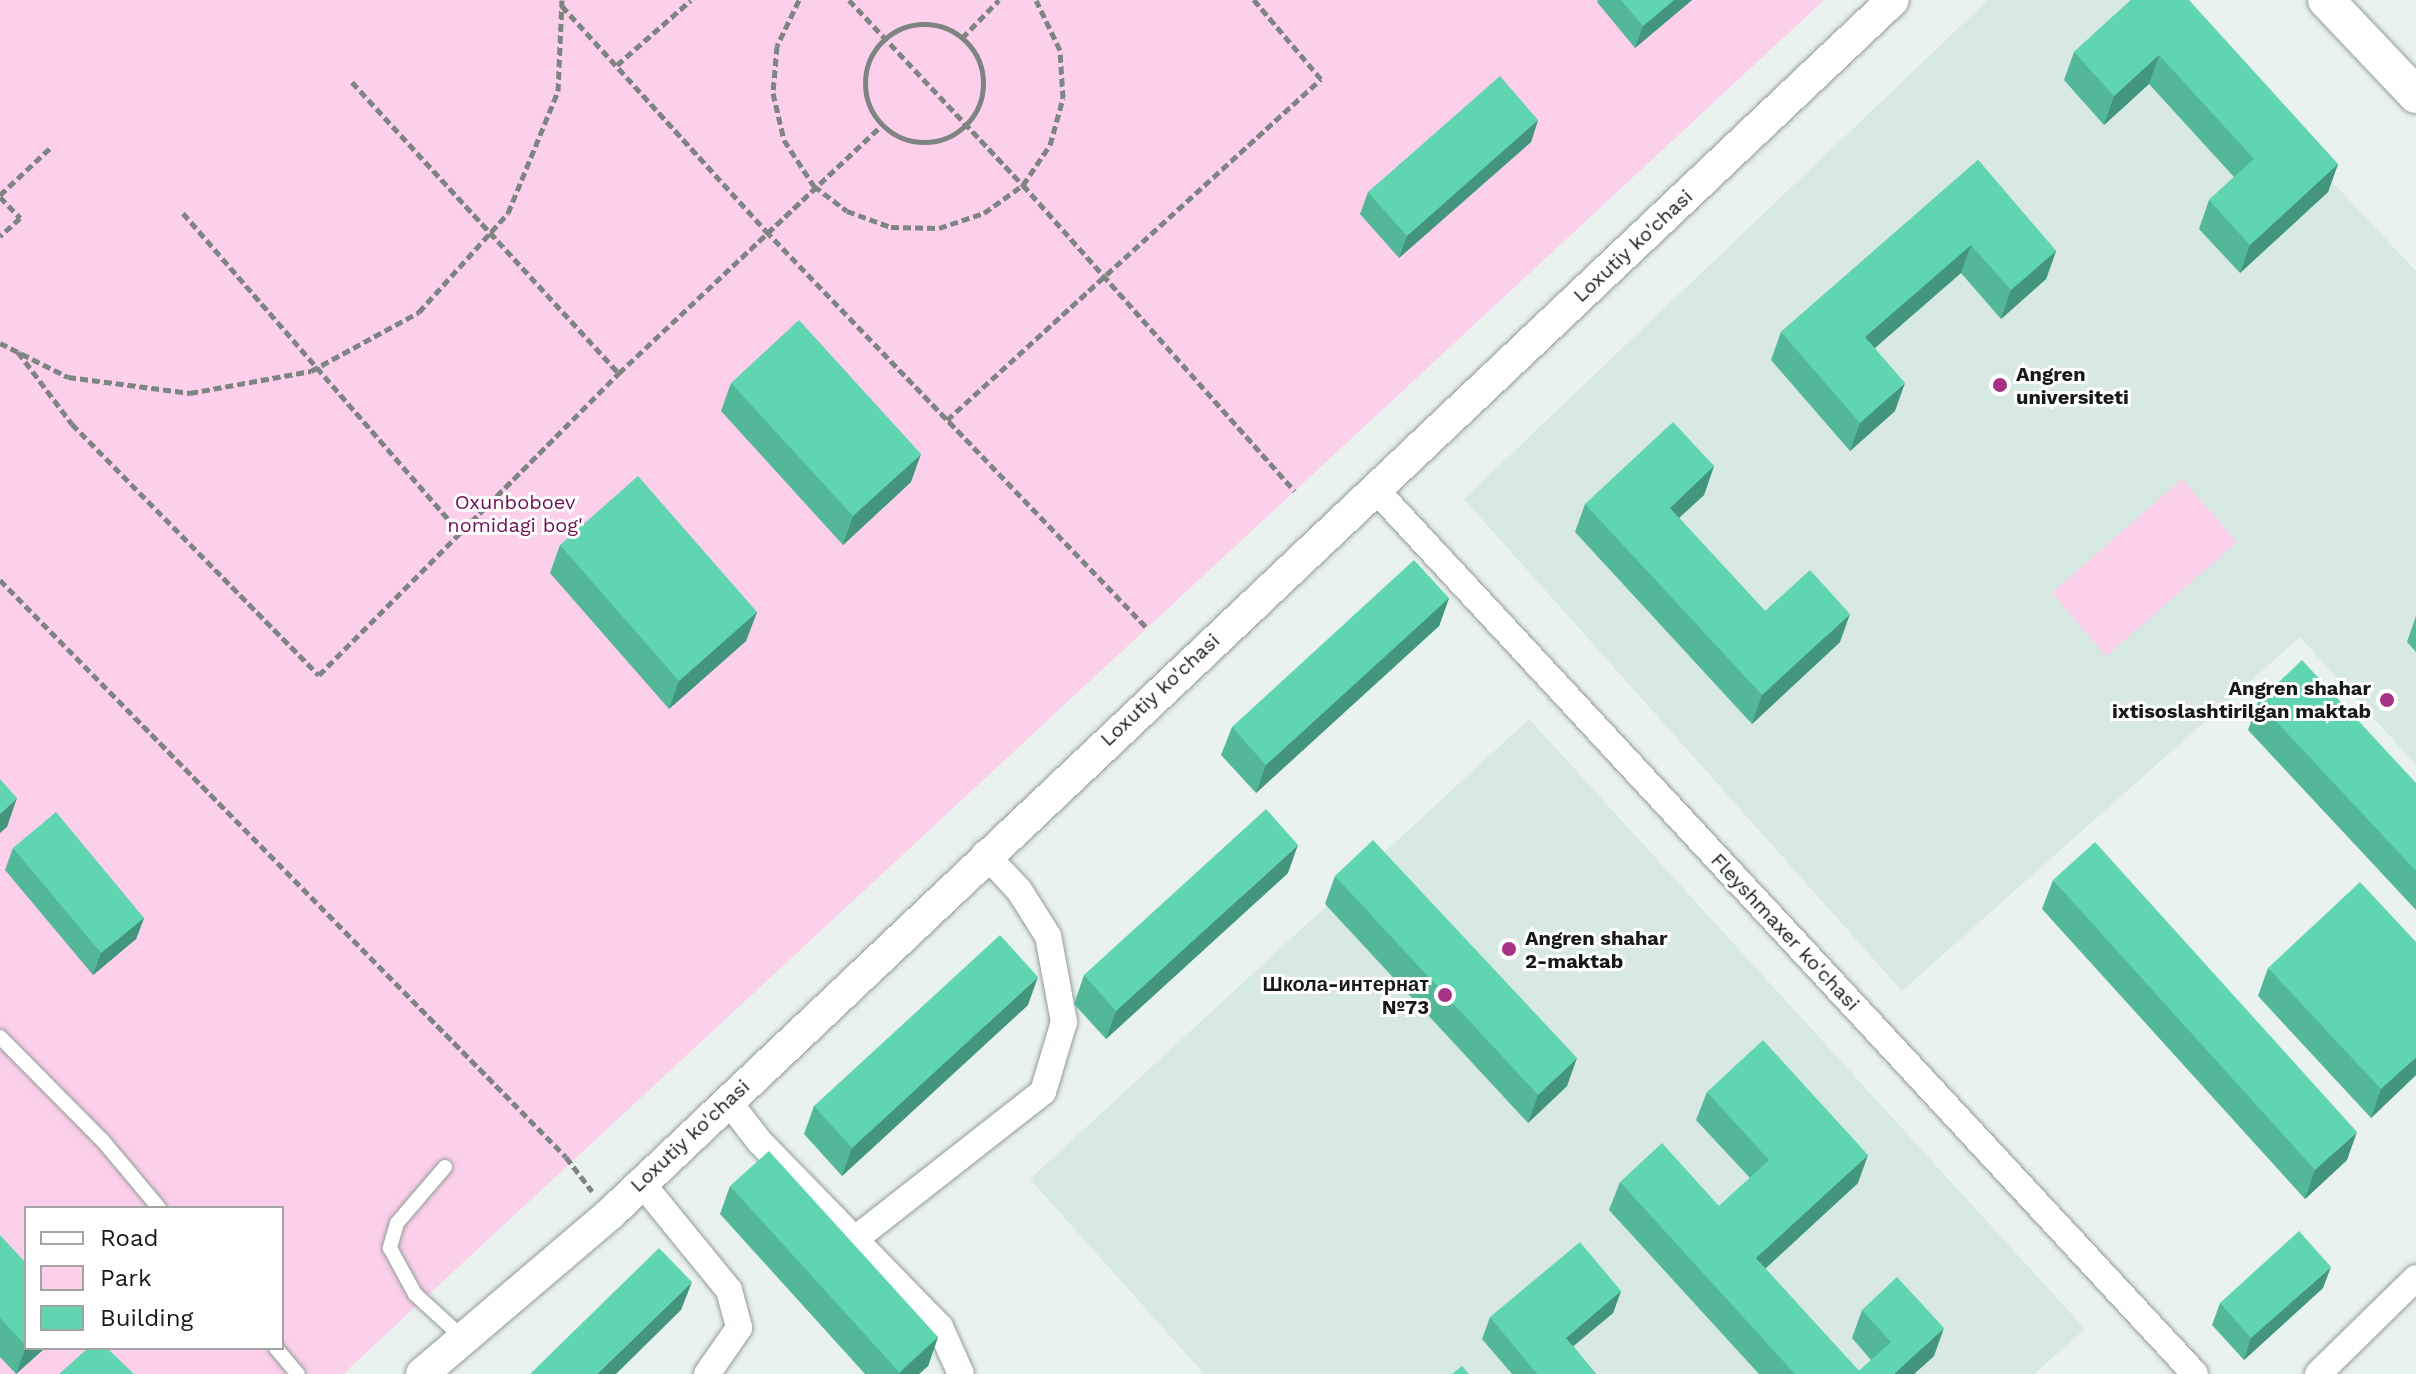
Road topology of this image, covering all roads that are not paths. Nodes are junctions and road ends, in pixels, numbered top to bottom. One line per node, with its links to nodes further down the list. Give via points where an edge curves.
1 (1893, 0): 4 (street, Loxutiy ko'chasi)
2 (2326, 0): 3 (main road)
3 (2416, 95)
4 (1375, 489): 5 (street, Loxutiy ko'chasi); 19 (street, Fleyshmaxer ko'chasi)
5 (985, 854): 7 (street, Loxutiy ko'chasi); 11 (street, via 1019,890 1048,936 1064,1022 1043,1092)
6 (0, 1037): 10 (lane, via 103,1141)
7 (728, 1101): 9 (street, Loxutiy ko'chasi); 11 (street)
8 (445, 1167): 13 (lane, via 397,1223 390,1248 415,1294)
9 (640, 1181): 13 (street, Loxutiy ko'chasi, via 610,1214); 17 (street, via 729,1290 739,1328)
10 (157, 1206)
11 (854, 1240): 18 (street, via 940,1327)
12 (2416, 1278): 20 (street)
13 (462, 1337): 16 (street, Loxutiy ko'chasi)
14 (278, 1350): 15 (lane)
15 (298, 1374)
16 (422, 1374)
17 (707, 1374)
18 (961, 1374)
19 (2195, 1374)
20 (2318, 1374)

